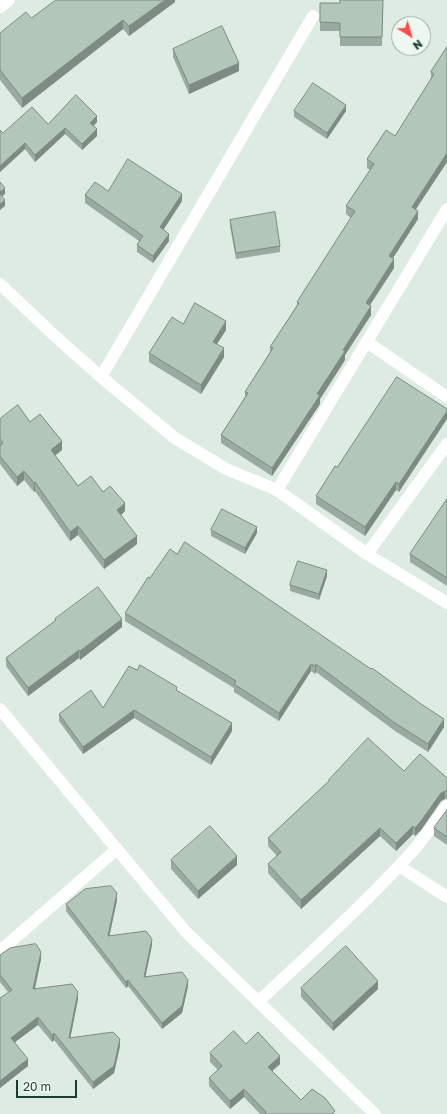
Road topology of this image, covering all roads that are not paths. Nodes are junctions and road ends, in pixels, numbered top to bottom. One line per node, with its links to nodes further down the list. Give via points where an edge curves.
1 (9, 0): 2 (street)
2 (0, 7)
3 (313, 16): 7 (street)
4 (447, 208): 6 (street)
5 (0, 284): 7 (street)
6 (367, 342): 8 (street); 10 (street)
7 (101, 377): 10 (street, via 176,438 226,469)
8 (447, 397)
9 (447, 444): 11 (street)
10 (277, 490): 11 (street)
11 (367, 554): 12 (street)
12 (447, 603)
13 (0, 709): 15 (street)
14 (447, 806): 16 (street)
15 (117, 849): 18 (street); 19 (street, via 186,932)
16 (399, 866): 17 (street); 19 (street)
17 (447, 897)
18 (0, 951)
19 (258, 1002): 20 (street)
20 (375, 1114)

